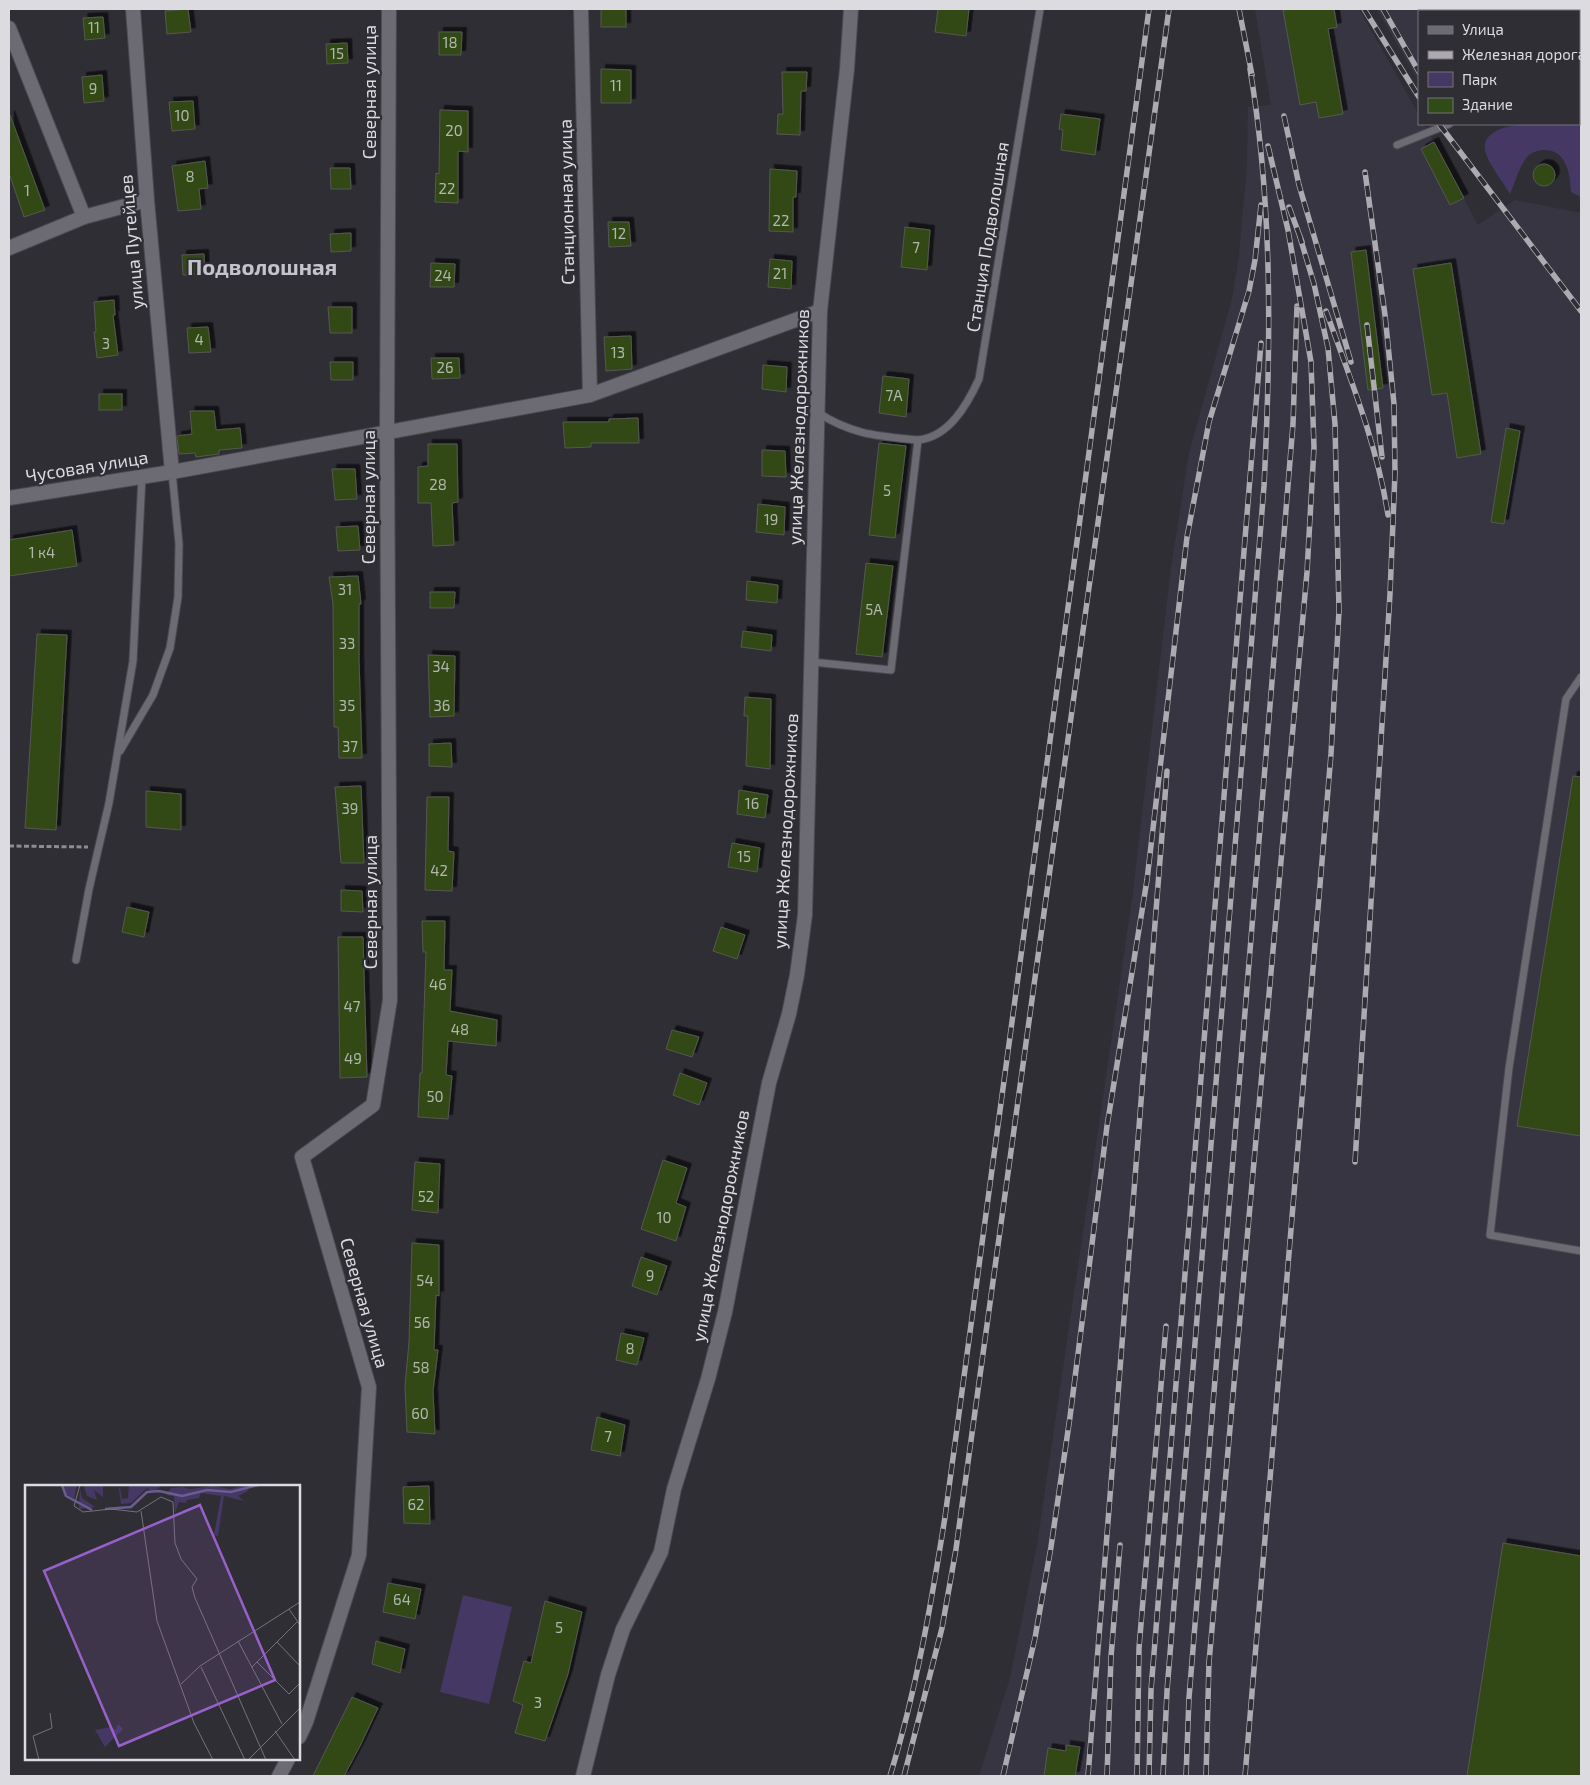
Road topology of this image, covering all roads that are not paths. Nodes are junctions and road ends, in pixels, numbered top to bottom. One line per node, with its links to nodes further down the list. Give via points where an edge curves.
1 (133, 9): 9 (street, улица Путейцев)
2 (389, 9): 15 (street, Северная улица)
3 (581, 9): 13 (street, Станционная улица)
4 (851, 9): 12 (street, улица Железнодорожников)
5 (1040, 9): 16 (lane, Станция Подволошная, via 979,379 952,421 930,439)
6 (9, 28): 10 (street)
7 (1447, 125): 8 (lane)
8 (1397, 145)
9 (147, 200): 10 (street); 17 (street, улица Путейцев)
10 (84, 217): 11 (street)
11 (9, 248)
12 (820, 311): 13 (street, Чусовая улица); 14 (street, улица Железнодорожников)
13 (590, 395): 15 (street, Чусовая улица)
14 (817, 412): 16 (lane, via 863,434); 20 (street, улица Железнодорожников)
15 (388, 431): 17 (street, Чусовая улица); 25 (street, Северная улица, via 390,1000 372,1105 302,1157 369,1387 359,1554)
16 (918, 440): 20 (lane, via 891,670)
17 (172, 472): 18 (street, Чусовая улица); 22 (lane, via 179,544 178,597 170,648 153,694)
18 (142, 476): 19 (street, Чусовая улица); 22 (lane, via 133,661)
19 (9, 498)
20 (812, 662): 28 (street, улица Железнодорожников, via 805,915 789,1014 768,1083 744,1221 708,1379 674,1489 661,1552 620,1637)
21 (1581, 677): 24 (lane, via 1566,699 1509,1068 1490,1235)
22 (117, 756): 23 (lane)
23 (76, 960)
24 (1581, 1251)
25 (300, 1735)
26 (287, 1760): 27 (street)
27 (279, 1776)
28 (583, 1776)

